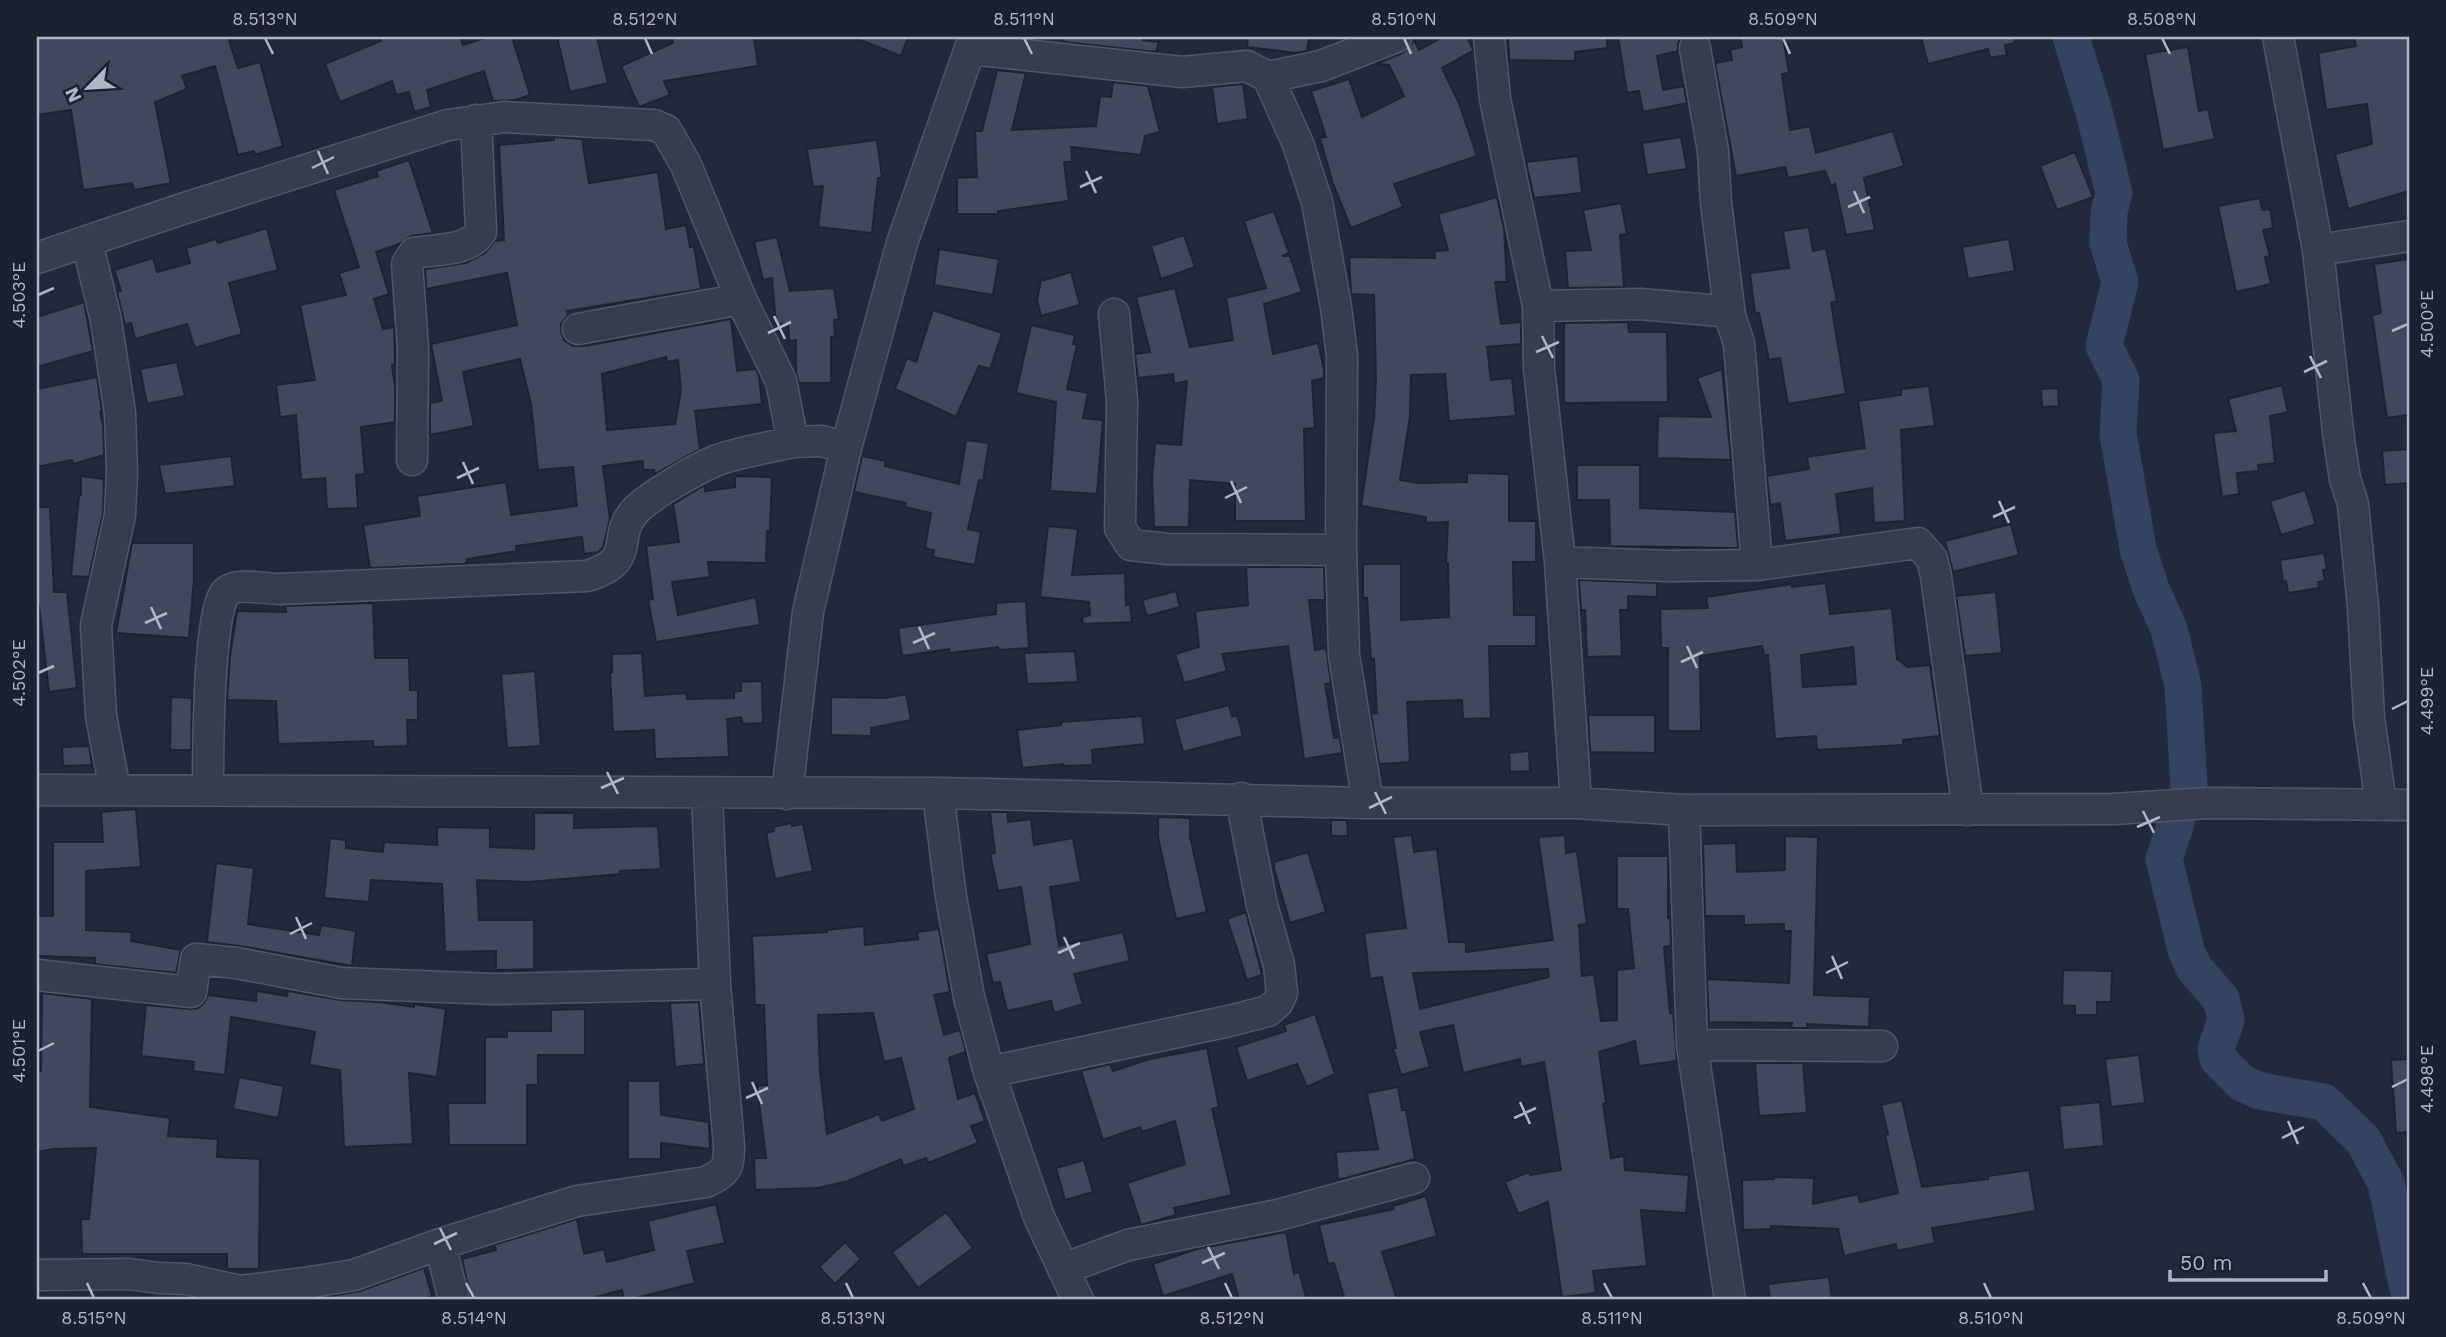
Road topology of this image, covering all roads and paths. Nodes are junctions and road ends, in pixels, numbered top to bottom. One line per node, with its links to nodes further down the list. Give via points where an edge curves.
1 (1396, 37): 6 (street, via 1321,66)
2 (1489, 37): 13 (street, via 1495,99)
3 (2278, 37): 10 (street)
4 (972, 43): 6 (street, via 1182,72 1247,66); 18 (street, via 902,243)
5 (1695, 48): 15 (street, via 1713,150)
6 (1268, 77): 20 (street, via 1317,202 1336,307 1342,356)
7 (477, 120): 9 (street, via 448,125); 12 (street, via 610,122 666,130 687,165); 19 (street, via 481,232 477,239 458,247 414,253 407,264 413,348)
8 (2409, 236): 10 (street)
9 (87, 242): 11 (street); 24 (street, via 106,320 120,413 120,515 96,625 101,716)
10 (2318, 250): 32 (street, via 2339,440 2353,504 2369,718)
11 (37, 258)
12 (741, 299): 16 (street); 17 (street, via 781,381)
13 (1538, 306): 15 (street, via 1640,304 1721,311); 21 (street, via 1539,368)
14 (1114, 314): 20 (street, via 1122,401 1120,528 1131,545)
15 (1730, 316): 22 (street, via 1739,343)
16 (578, 329)
17 (793, 442): 18 (street, via 822,441); 25 (street, via 716,460 678,481 638,508 625,524 620,557 613,565 587,576 228,590 213,650)
18 (846, 448): 28 (street, via 808,612)
19 (412, 460)
20 (1341, 550): 30 (street, via 1344,654)
21 (1560, 562): 22 (street); 31 (street)
22 (1757, 565): 34 (street, via 1918,543 1932,559)
23 (37, 790): 24 (street)
24 (115, 790): 25 (street)
25 (208, 790): 27 (street)
26 (938, 793): 28 (street); 29 (street); 39 (street, via 969,997)
27 (707, 794): 28 (street); 36 (street)
28 (787, 794)
29 (1241, 798): 30 (street); 39 (street, via 1279,964 1282,993 1278,1002 1268,1011 1229,1021)
30 (1368, 803): 31 (street)
31 (1576, 803): 33 (street)
32 (2395, 804): 34 (street, via 2209,803)
33 (1684, 810): 34 (street); 37 (street)
34 (1968, 810)
35 (37, 975): 36 (street, via 191,992 196,959 341,983 494,989)
36 (715, 984): 41 (street, via 729,1145 729,1163 722,1174 706,1182 577,1202)
37 (1692, 1045): 38 (street); 46 (street)
38 (1882, 1046)
39 (989, 1072): 42 (street, via 1039,1217)
40 (1414, 1178): 42 (street, via 1278,1215 1128,1245)
41 (440, 1244): 43 (street, via 354,1275 240,1291 187,1279 129,1274); 44 (street)
42 (1063, 1269): 45 (street)
43 (37, 1275)
44 (454, 1300)
45 (1078, 1300)
46 (1730, 1300)

